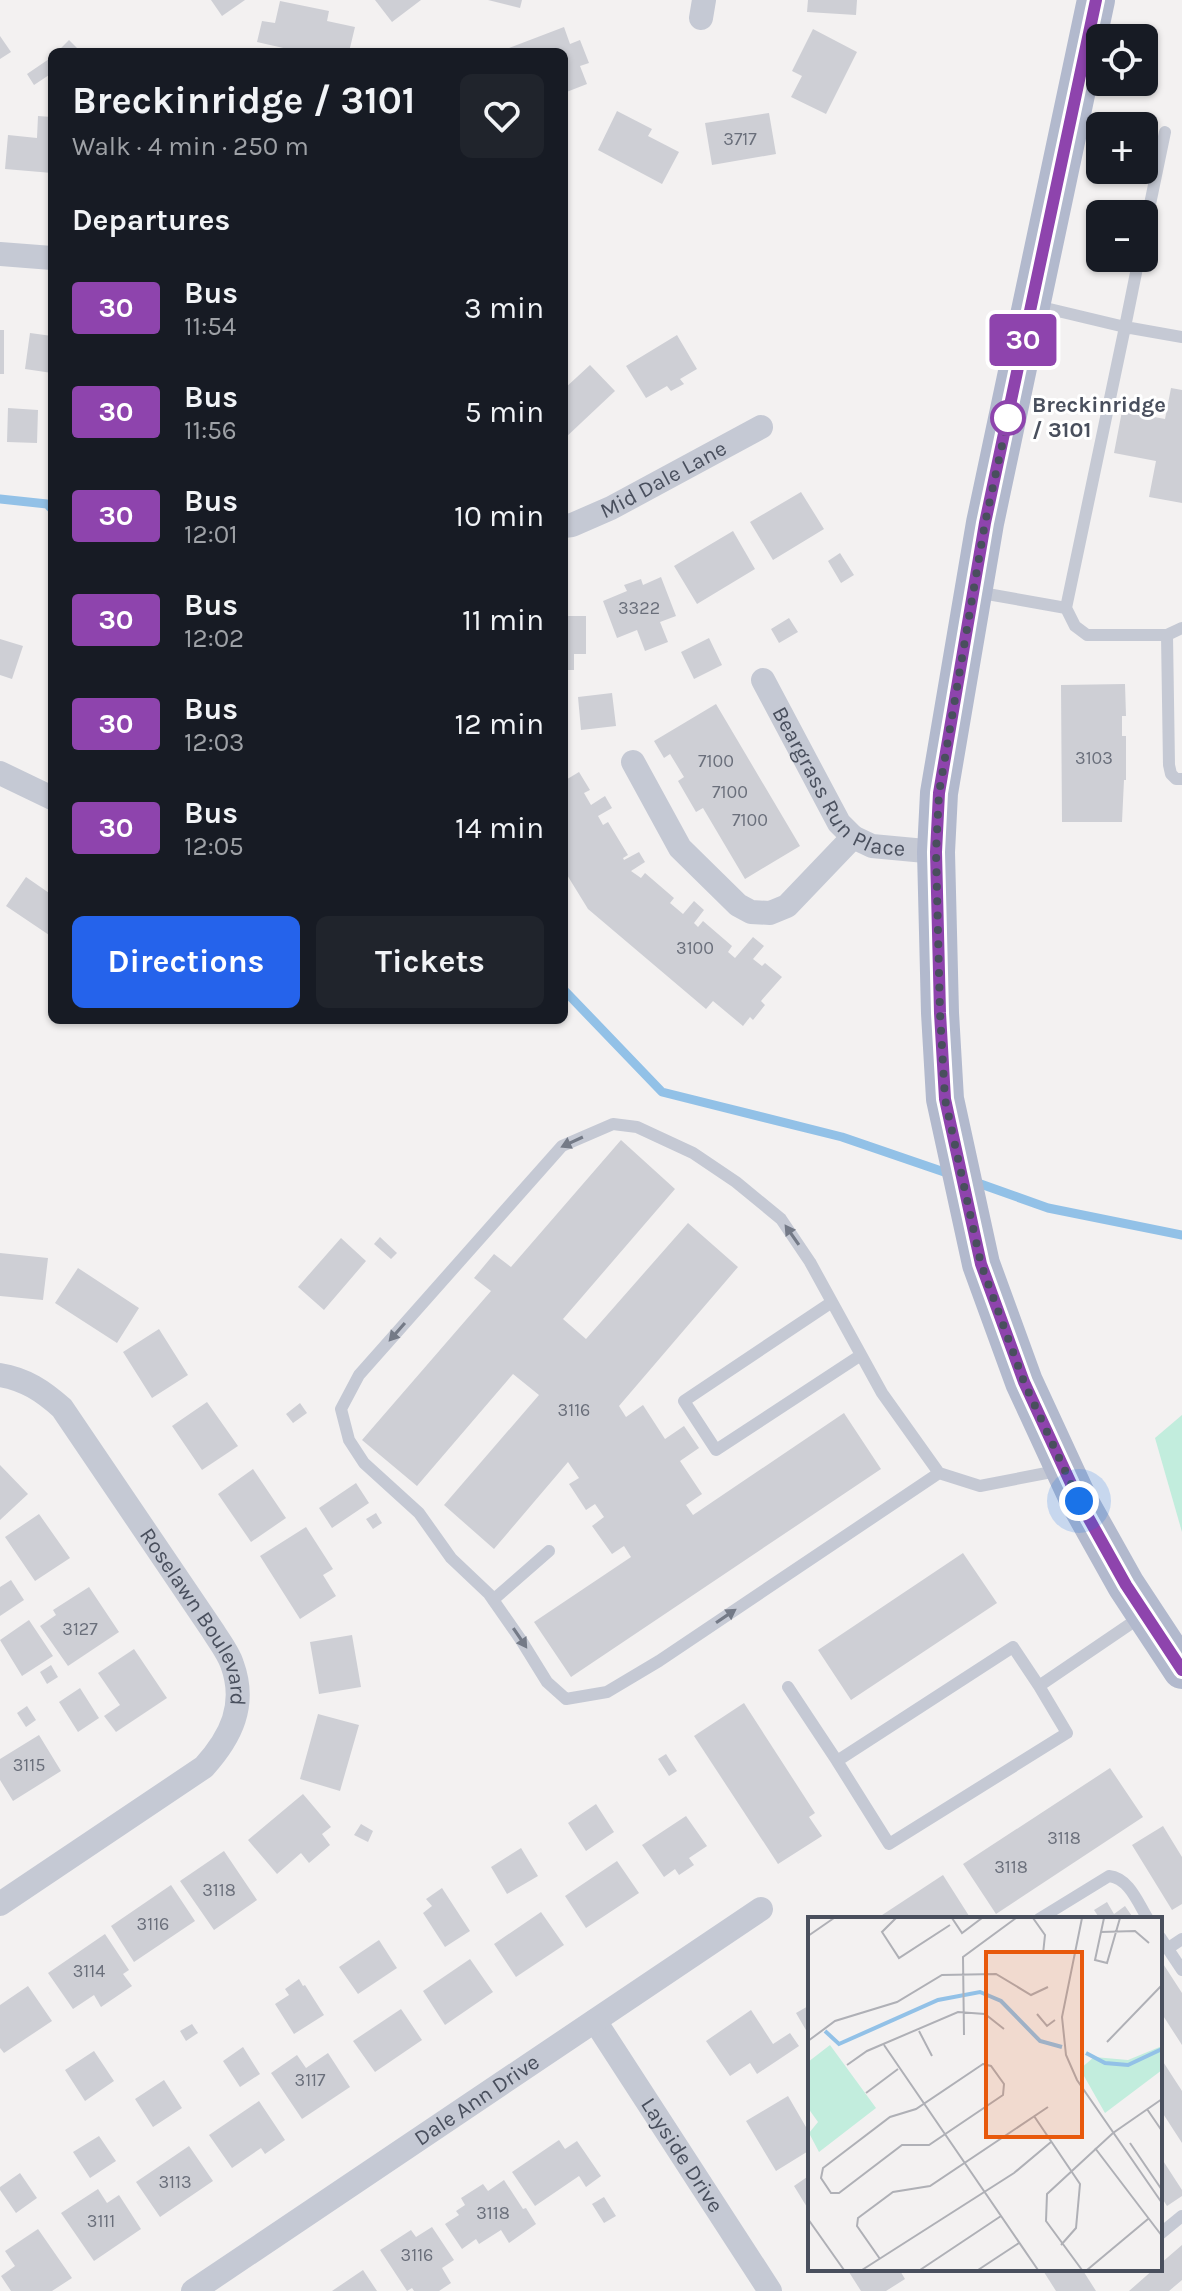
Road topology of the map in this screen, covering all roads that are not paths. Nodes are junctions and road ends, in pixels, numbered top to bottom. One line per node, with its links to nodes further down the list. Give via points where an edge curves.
1 (1096, 0): 7 (main road)
2 (1165, 132): 3 (lane)
3 (1151, 200)
4 (0, 254): 5 (street)
5 (48, 258)
6 (1136, 272): 8 (lane)
7 (1030, 305): 8 (lane); 12 (main road)
8 (1125, 327): 9 (lane); 13 (lane)
9 (1182, 337)
10 (761, 427): 11 (street, Mid Dale Lane)
11 (568, 526)
12 (973, 592): 13 (lane); 22 (main road, via 939,793)
13 (1066, 608): 15 (lane, via 1087,635)
14 (1182, 628): 15 (lane)
15 (1167, 635): 19 (lane, via 1169,765 1171,774)
16 (763, 680): 21 (street, Beargrass Run Place, via 839,823)
17 (633, 762): 21 (street, via 680,848 751,912 770,913 787,906)
18 (0, 773): 20 (street)
19 (1182, 779)
20 (48, 796)
21 (853, 837): 22 (street, Beargrass Run Place, via 872,846)
22 (936, 852): 26 (main road, via 945,1099 981,1264 1024,1382)
23 (832, 1302): 24 (lane); 24 (lane, via 684,1401 716,1450); 29 (lane, one-way to 29, via 781,1219 693,1153 637,1127 613,1124 562,1146 359,1375 341,1409 349,1440 364,1463 419,1513 451,1558)
24 (861, 1355): 27 (lane)
25 (0, 1375): 35 (street, Roselawn Boulevard, via 44,1391 62,1408 213,1631 231,1662 237,1701 222,1747 204,1767)
26 (1065, 1469): 27 (lane, via 980,1486); 30 (main road)
27 (939, 1473): 29 (lane, one-way to 27, via 547,1682 566,1699 607,1692)
28 (549, 1551): 29 (lane)
29 (493, 1600)
30 (1145, 1614): 31 (main road); 32 (lane)
31 (1182, 1670)
32 (1039, 1686): 34 (lane, via 1013,1647); 34 (lane, via 1067,1733 889,1844)
33 (788, 1687): 34 (lane)
34 (837, 1761)
35 (0, 1904)
36 (761, 1909): 42 (street, Dale Ann Drive)
37 (1042, 1917): 38 (lane, via 1109,1876 1124,1881)
38 (1147, 1917)
39 (1182, 1939): 40 (lane)
40 (1164, 1943): 41 (lane)
41 (1182, 1970)
42 (595, 2021): 45 (street, Dale Ann Drive); 46 (street, Layside Drive)
43 (1182, 2216): 44 (lane)
44 (1162, 2232)
45 (193, 2291)
46 (770, 2291)

